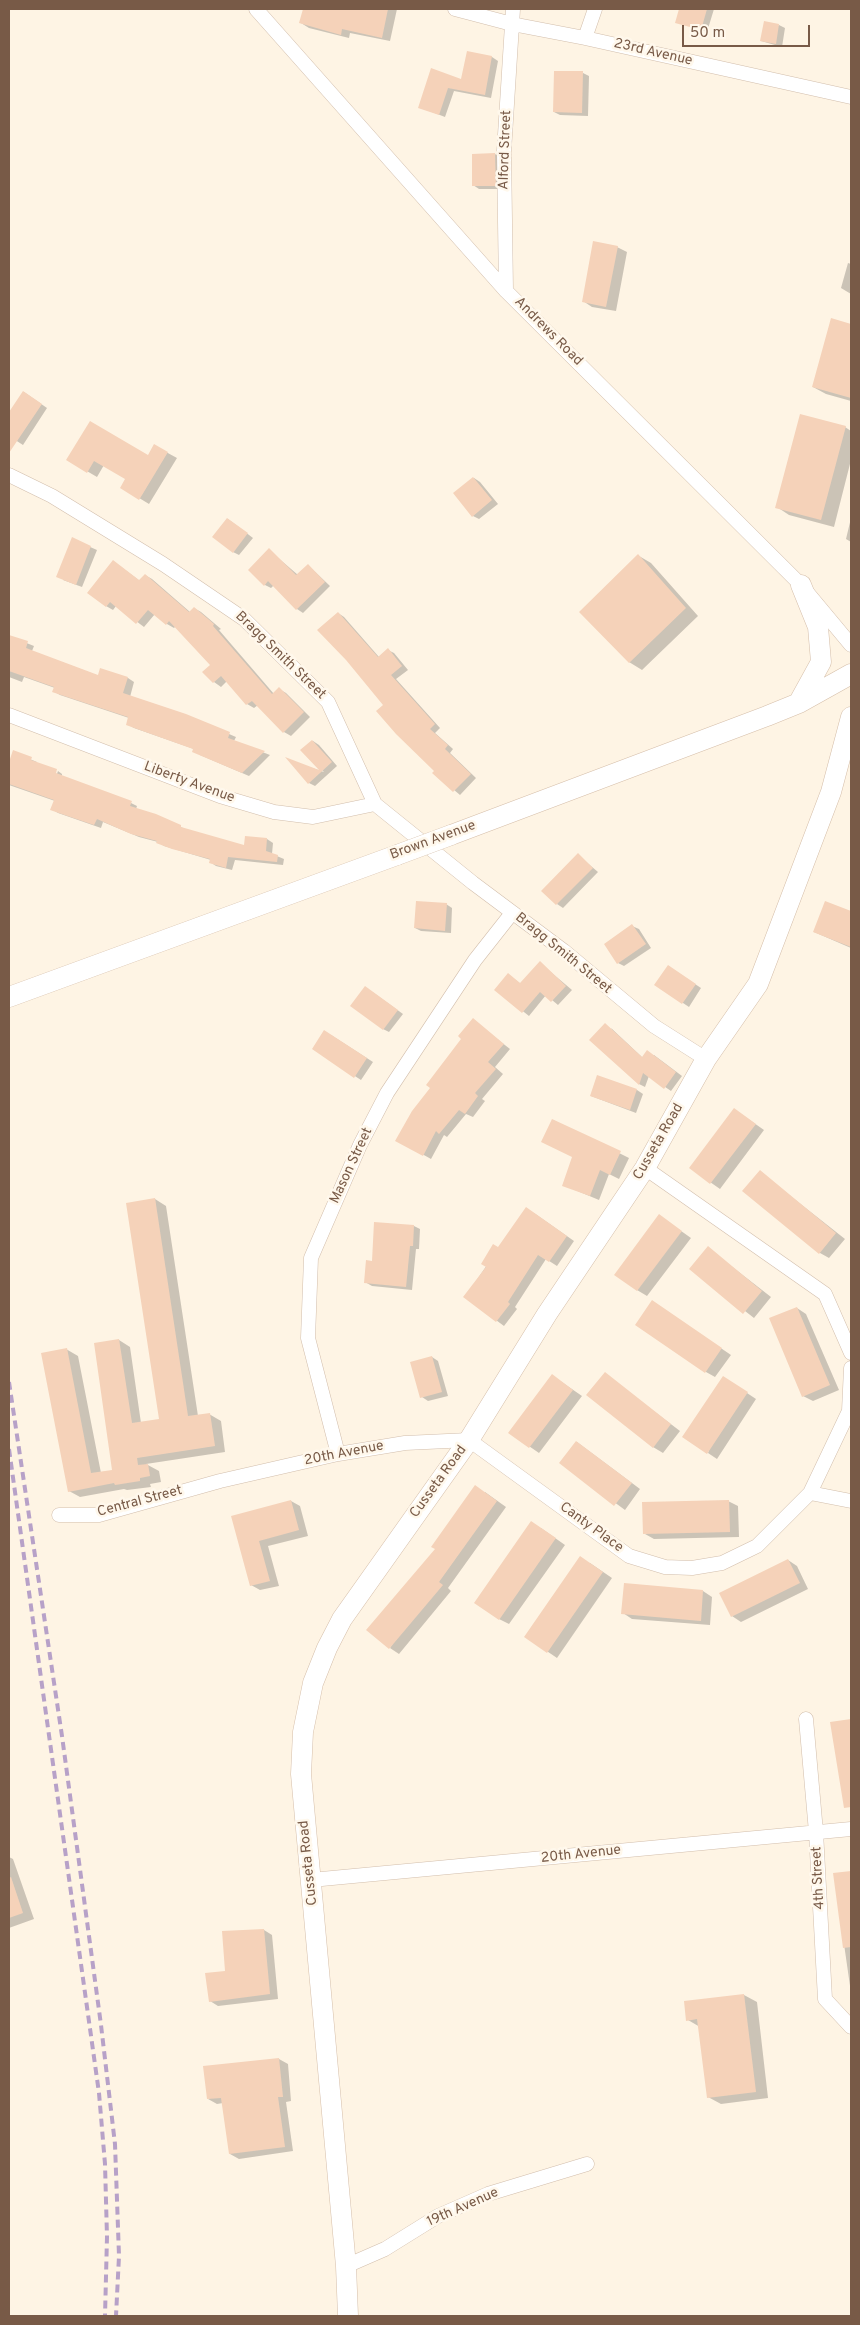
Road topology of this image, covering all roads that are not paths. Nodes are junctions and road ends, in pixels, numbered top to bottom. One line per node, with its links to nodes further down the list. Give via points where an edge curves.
1 (256, 9): 8 (street, Andrews Road)
2 (455, 9): 5 (street, 23rd Avenue)
3 (513, 9): 5 (street, Alford Street)
4 (595, 9): 6 (street)
5 (512, 24): 6 (street, 23rd Avenue); 8 (street, Alford Street, via 504,151)
6 (585, 38): 7 (street, 23rd Avenue)
7 (851, 97)
8 (506, 291): 10 (street, Andrews Road)
9 (9, 475): 16 (street, Bragg Smith Street, via 52,496 164,564 244,619 328,702)
10 (802, 585): 11 (street, Andrews Road); 13 (street, via 818,627 821,662)
11 (851, 645)
12 (851, 674): 13 (street, Brown Avenue)
13 (798, 703): 18 (street, Brown Avenue, bridge)
14 (9, 715): 16 (street, Liberty Avenue, via 220,796 274,812 313,818)
15 (851, 717): 19 (street, Cusseta Road, via 831,792 758,984)
16 (375, 804): 17 (street, Bragg Smith Street)
17 (512, 913): 19 (street, Bragg Smith Street, via 564,951 654,1026); 24 (street, Mason Street, via 475,960 387,1093 360,1145 311,1258 308,1338)
18 (9, 997)
19 (706, 1059): 20 (street, Cusseta Road)
20 (645, 1168): 21 (street, via 824,1294); 23 (street, Cusseta Road, via 547,1314)
21 (851, 1354)
22 (851, 1368): 26 (street, Canty Place, via 849,1410)
23 (469, 1440): 24 (street, 20th Avenue, via 405,1443); 26 (street, Canty Place, via 629,1556 665,1567 692,1568 722,1563 757,1546); 32 (street, Cusseta Road, via 342,1619 313,1683 302,1732 301,1774)
24 (338, 1454): 25 (street, 20th Avenue)
25 (220, 1481): 28 (street, Central Street, via 99,1515)
26 (810, 1493): 27 (street)
27 (851, 1501)
28 (59, 1515)
29 (806, 1719): 31 (street, 4th Street)
30 (851, 1829): 31 (street, 20th Avenue)
31 (816, 1832): 32 (street, 20th Avenue); 33 (street, 4th Street, via 825,1999)
32 (312, 1880): 35 (street, Cusseta Road)
33 (851, 2027)
34 (587, 2164): 35 (street, 19th Avenue, via 488,2194 438,2216 385,2249)
35 (346, 2266): 36 (street, Cusseta Road)
36 (348, 2316)

